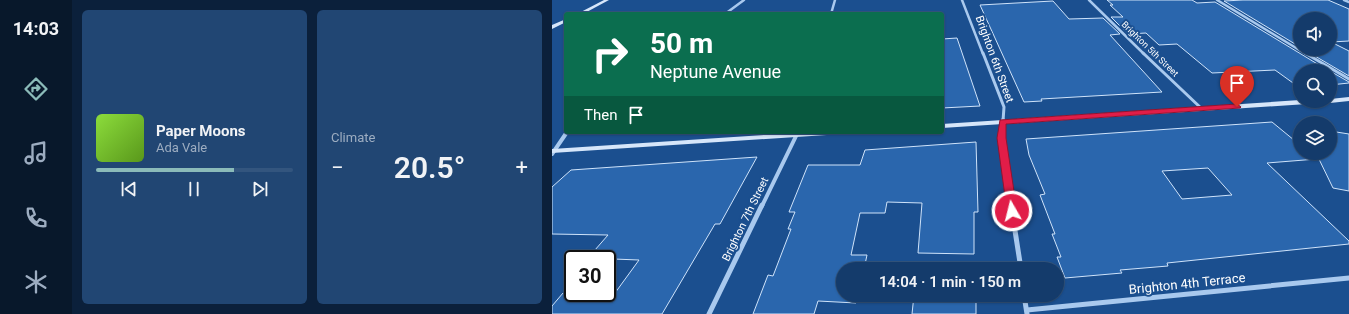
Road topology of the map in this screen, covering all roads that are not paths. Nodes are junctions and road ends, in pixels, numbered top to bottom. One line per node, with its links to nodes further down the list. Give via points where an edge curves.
1 (607, 0): 9 (main road)
2 (744, 0): 10 (street)
3 (835, 0): 11 (street)
4 (962, 0): 21 (street, Brighton 6th Street, via 1004,107)
5 (1089, 0): 20 (street, Brighton 5th Street)
6 (1217, 0): 16 (street)
7 (1344, 0): 8 (street)
8 (1349, 2)
9 (583, 12)
10 (728, 12)
11 (832, 12)
12 (564, 21): 14 (main road)
13 (552, 23): 14 (street)
14 (560, 24): 15 (main road)
15 (552, 27)
16 (1349, 79)
17 (1349, 99): 18 (main road)
18 (1337, 100)
19 (1293, 103): 20 (main road)
20 (1202, 109): 21 (main road)
21 (1002, 122): 22 (main road); 26 (street, Brighton 6th Street, via 1001,138)
22 (944, 126)
23 (565, 134): 25 (street)
24 (797, 134): 25 (main road); 30 (street, Brighton 7th Street)
25 (553, 152)
26 (1020, 262)
27 (1349, 278): 29 (street, Brighton 4th Terrace)
28 (1025, 302): 29 (street)
29 (1027, 312)
30 (709, 314)

